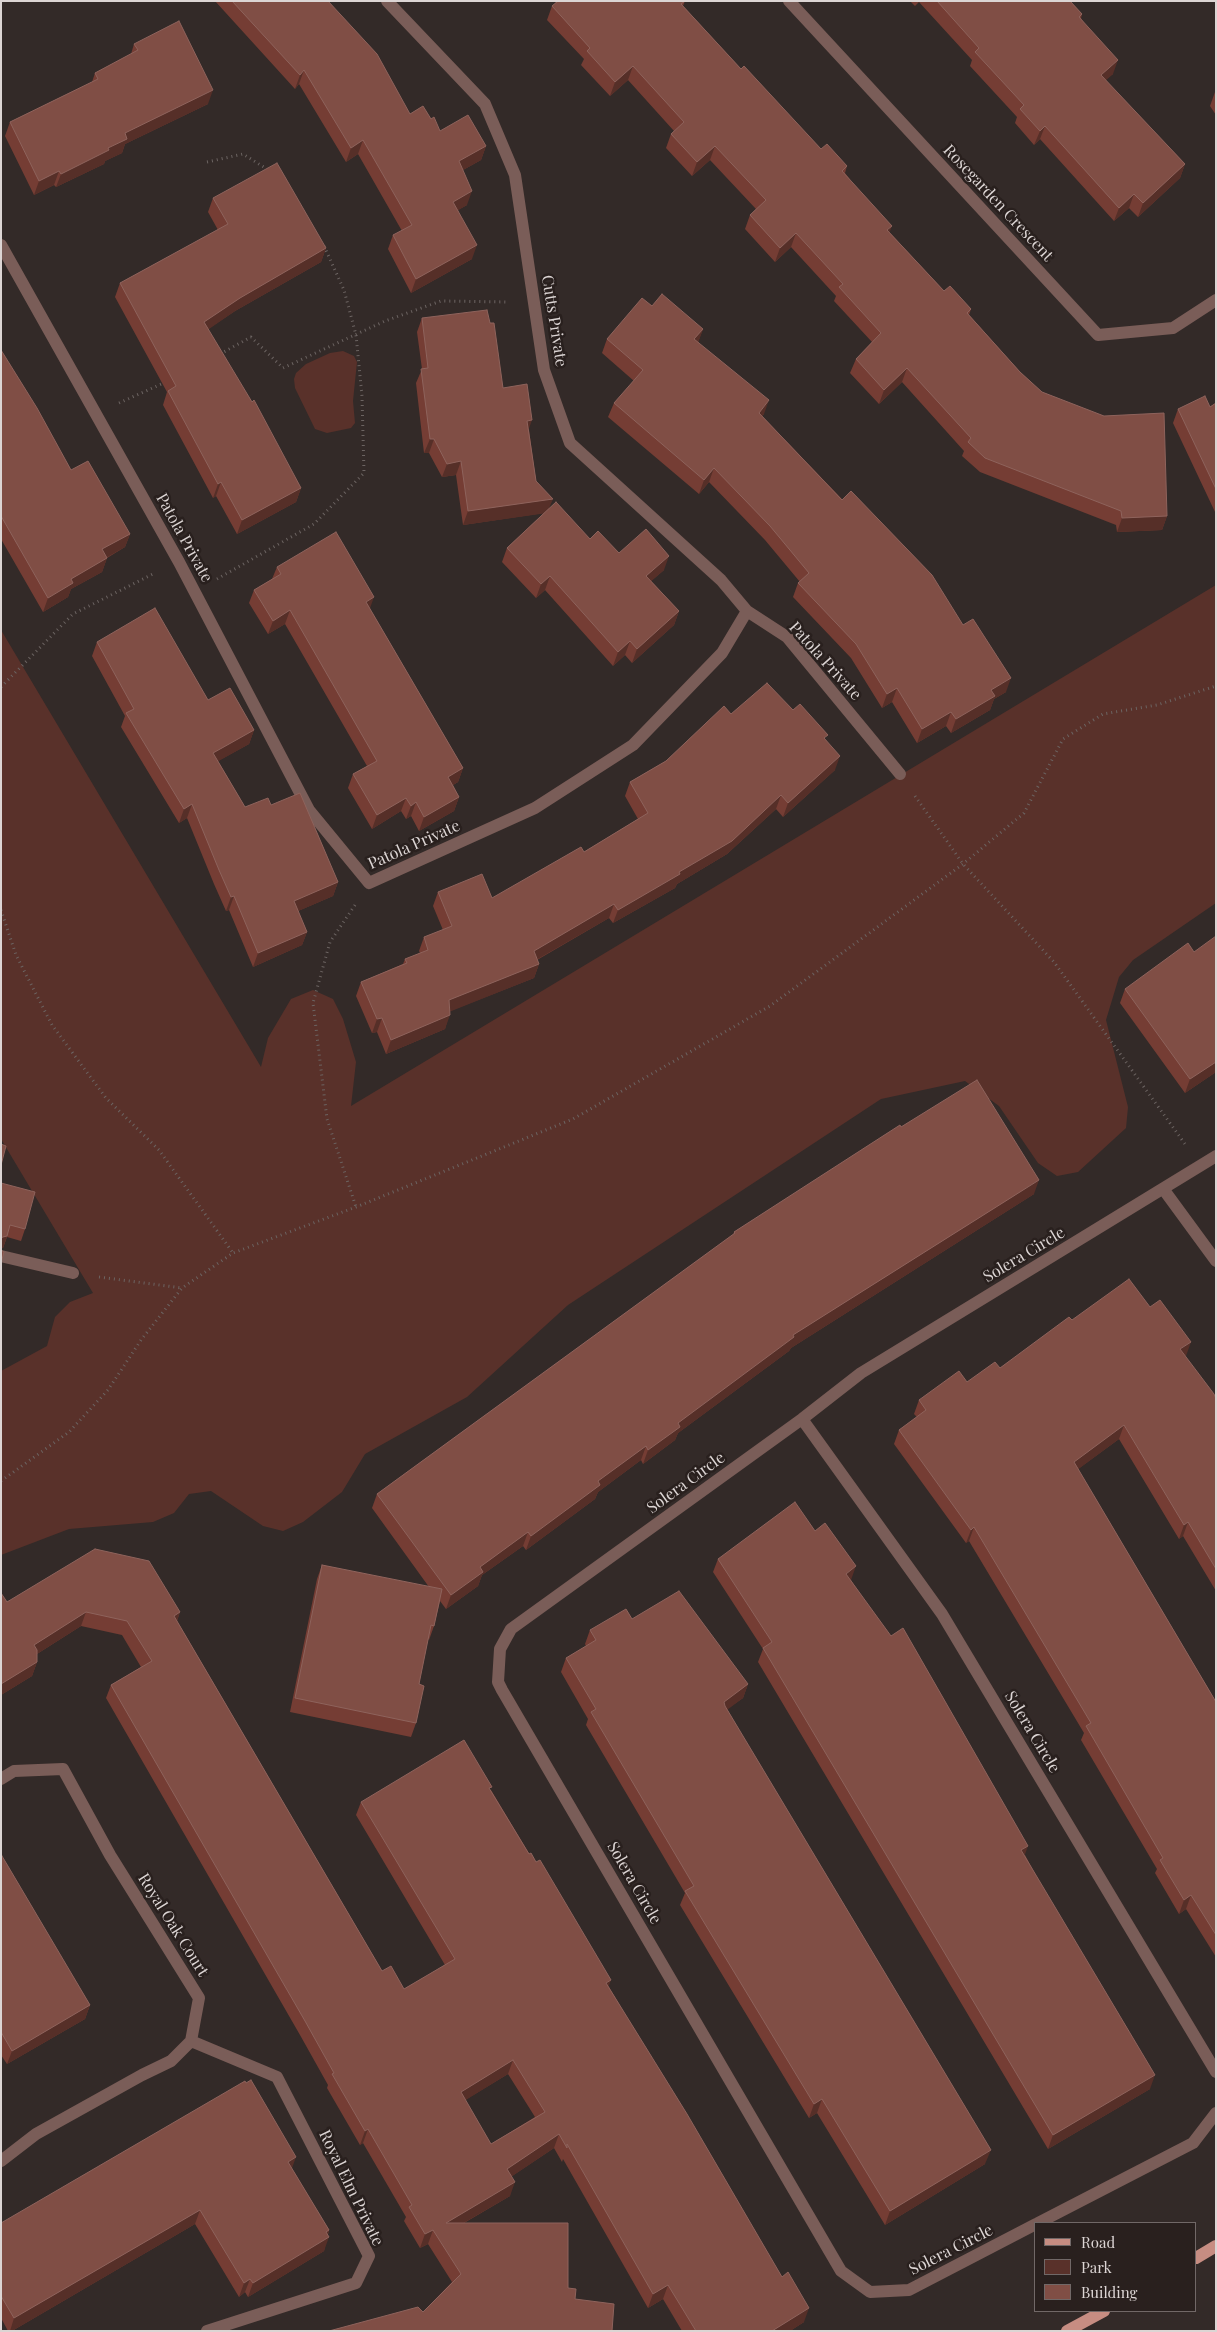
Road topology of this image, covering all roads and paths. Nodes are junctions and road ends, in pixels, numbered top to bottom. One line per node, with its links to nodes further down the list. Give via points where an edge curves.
1 (387, 1): 8 (street, Cutts Private, via 485,104 515,175)
2 (789, 1): 7 (street, Rosegarden Crescent, via 1098,335 1173,328)
3 (207, 162): 4 (path, via 243,154)
4 (275, 174)
5 (321, 240): 9 (path, via 344,290)
6 (1, 245): 12 (street, Patola Private)
7 (1216, 300)
8 (534, 302): 9 (path, via 441,301); 15 (street, Cutts Private, via 544,370 570,443 721,580)
9 (356, 335): 10 (path, via 283,368 251,337); 14 (path, via 364,473 314,524)
10 (213, 358)
11 (172, 379): 12 (path)
12 (96, 414): 13 (street, Patola Private)
13 (179, 562): 14 (street, Patola Private); 17 (path, via 73,614)
14 (194, 591): 20 (street, Patola Private, via 309,810)
15 (747, 610): 18 (street, Patola Private, via 787,637); 20 (street, Patola Private, via 722,653 633,744 535,808)
16 (1216, 686): 19 (path, via 1157,705 1104,714 1063,739 1024,813)
17 (1, 687)
18 (900, 774): 19 (path)
19 (963, 864): 23 (path, via 1054,962); 25 (path, via 770,1006 573,1119)
20 (369, 883): 25 (path, via 330,942 313,1003 327,1120)
21 (1, 910): 26 (path, via 16,954 52,1025 106,1098 159,1150)
22 (1216, 1156): 23 (street, Solera Circle)
23 (1201, 1167): 24 (street, Solera Circle)
24 (1164, 1190): 28 (street); 31 (street, Solera Circle, via 860,1373)
25 (356, 1207): 26 (path)
26 (233, 1253): 30 (path)
27 (1, 1256): 29 (street)
28 (1216, 1260)
29 (73, 1273): 30 (path)
30 (182, 1288): 32 (path, via 141,1340 108,1390 69,1432)
31 (802, 1419): 35 (street, Solera Circle, via 942,1614); 39 (street, Solera Circle, via 511,1629 500,1649 498,1682 841,2270 870,2292 909,2290)
32 (1, 1481)
33 (1, 1779): 34 (street, Royal Oak Court, via 14,1771 63,1769 110,1856 199,1998)
34 (191, 2041): 37 (street, via 171,2061 36,2134); 43 (street, Royal Elm Private, via 277,2077 369,2256 356,2283)
35 (1216, 2072)
36 (1216, 2113): 38 (street, Solera Circle, via 1193,2143)
37 (1, 2161)
38 (1041, 2222)
39 (1034, 2226)
40 (1216, 2246): 41 (main road)
41 (1197, 2257)
42 (1102, 2312): 44 (main road)
43 (207, 2331)
44 (1067, 2331)

